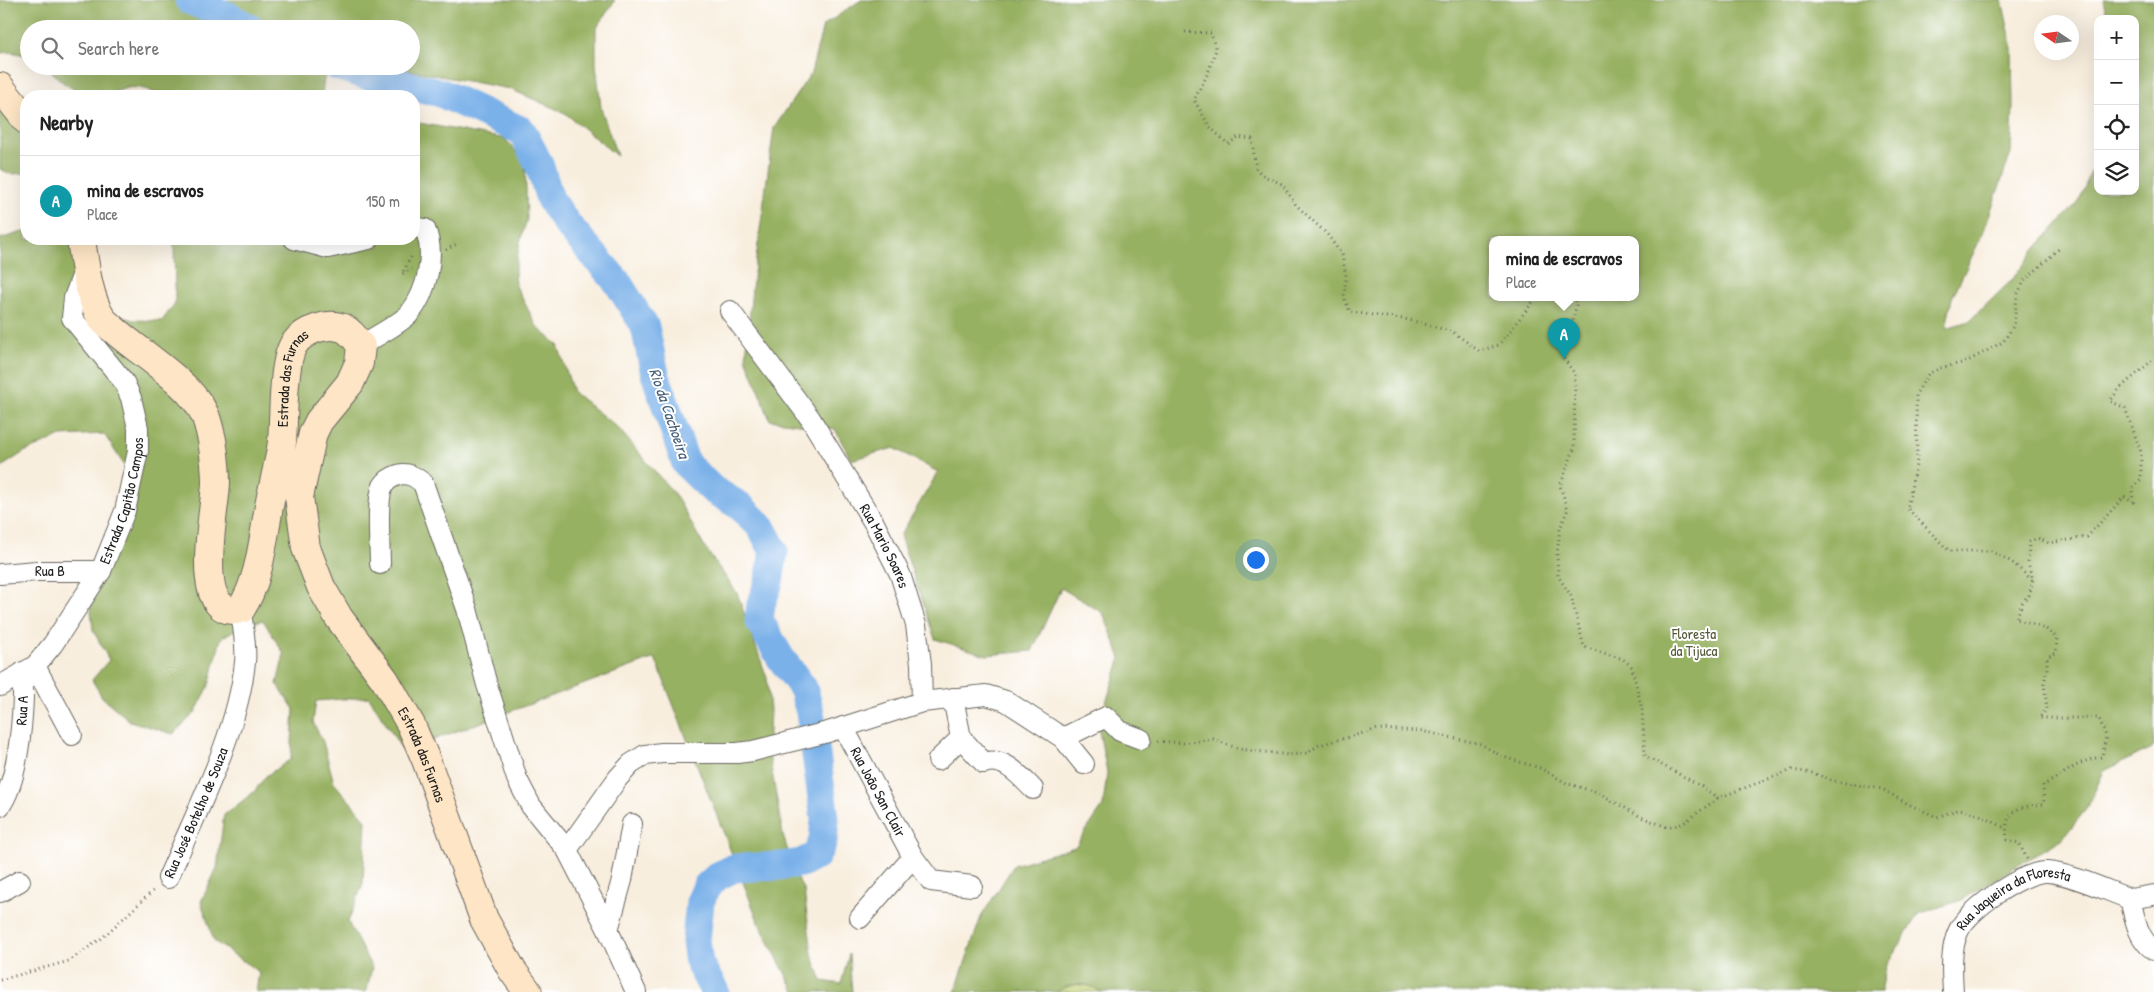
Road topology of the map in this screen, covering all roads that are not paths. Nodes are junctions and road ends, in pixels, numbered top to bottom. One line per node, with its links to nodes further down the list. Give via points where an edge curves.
1 (0, 86): 2 (main road)
2 (20, 112)
3 (420, 228): 9 (street, via 425,228 429,239 430,258 424,286 409,314)
4 (82, 245): 7 (main road)
5 (317, 245): 6 (street, via 328,248)
6 (342, 245)
7 (85, 268): 11 (street, Estrada Capitão Campos, via 74,298 72,318 124,382 138,428 138,451 125,511); 13 (main road, via 96,310 102,319 176,381 204,414 212,441 216,481 210,586 218,604 226,609)
8 (730, 312): 17 (street, Rua Mario Soares, via 802,407 874,523 900,574 916,625)
9 (361, 346): 13 (main road, Estrada das Furnas, via 345,329 323,326 306,333 294,345 288,364 282,444 256,575 248,599); 39 (main road, Estrada das Furnas, via 359,363 350,383 312,433 299,497 306,548 321,587 339,618 384,680 411,725 484,919)
10 (380, 564): 28 (street, via 380,496 383,485 393,477 413,476 423,483 467,609 517,779 531,806)
11 (101, 571): 12 (street, Rua B); 14 (street, Estrada Capitão Campos, via 53,644)
12 (0, 574)
13 (241, 608): 30 (street, Rua José Botelho de Souza, via 246,660 238,701 217,764)
14 (29, 669): 15 (street, Estrada Capitão Campos); 19 (street); 26 (street, Rua A, via 13,781)
15 (0, 686)
16 (953, 698): 17 (street); 20 (street); 21 (street, via 986,695 1006,701)
17 (922, 702): 18 (street)
18 (836, 729): 28 (street, via 737,753 645,755 618,778); 29 (street, Rua João San Clair)
19 (72, 735)
20 (961, 738): 23 (street); 25 (street, via 984,763 991,761 1011,767)
21 (1063, 738): 22 (street, via 1106,717 1120,731); 24 (street)
22 (1141, 739)
23 (938, 760)
24 (1084, 764)
25 (1033, 789)
26 (0, 806)
27 (632, 824): 37 (street, via 622,880)
28 (567, 850): 37 (street)
29 (913, 857): 32 (street, Rua João San Clair, via 930,881); 36 (street)
30 (168, 878)
31 (20, 881): 33 (street)
32 (972, 886)
33 (0, 892)
34 (2154, 895): 35 (street)
35 (2130, 899): 38 (street, via 2141,936); 42 (street, Rua Jaqueira da Floresta, via 2046,872 2032,874 2008,886 1966,918 1961,927 1953,951)
36 (860, 918)
37 (608, 930): 41 (street)
38 (2154, 950)
39 (515, 981): 40 (main road, Estrada das Furnas)
40 (528, 992)
41 (636, 992)
42 (1953, 992)

